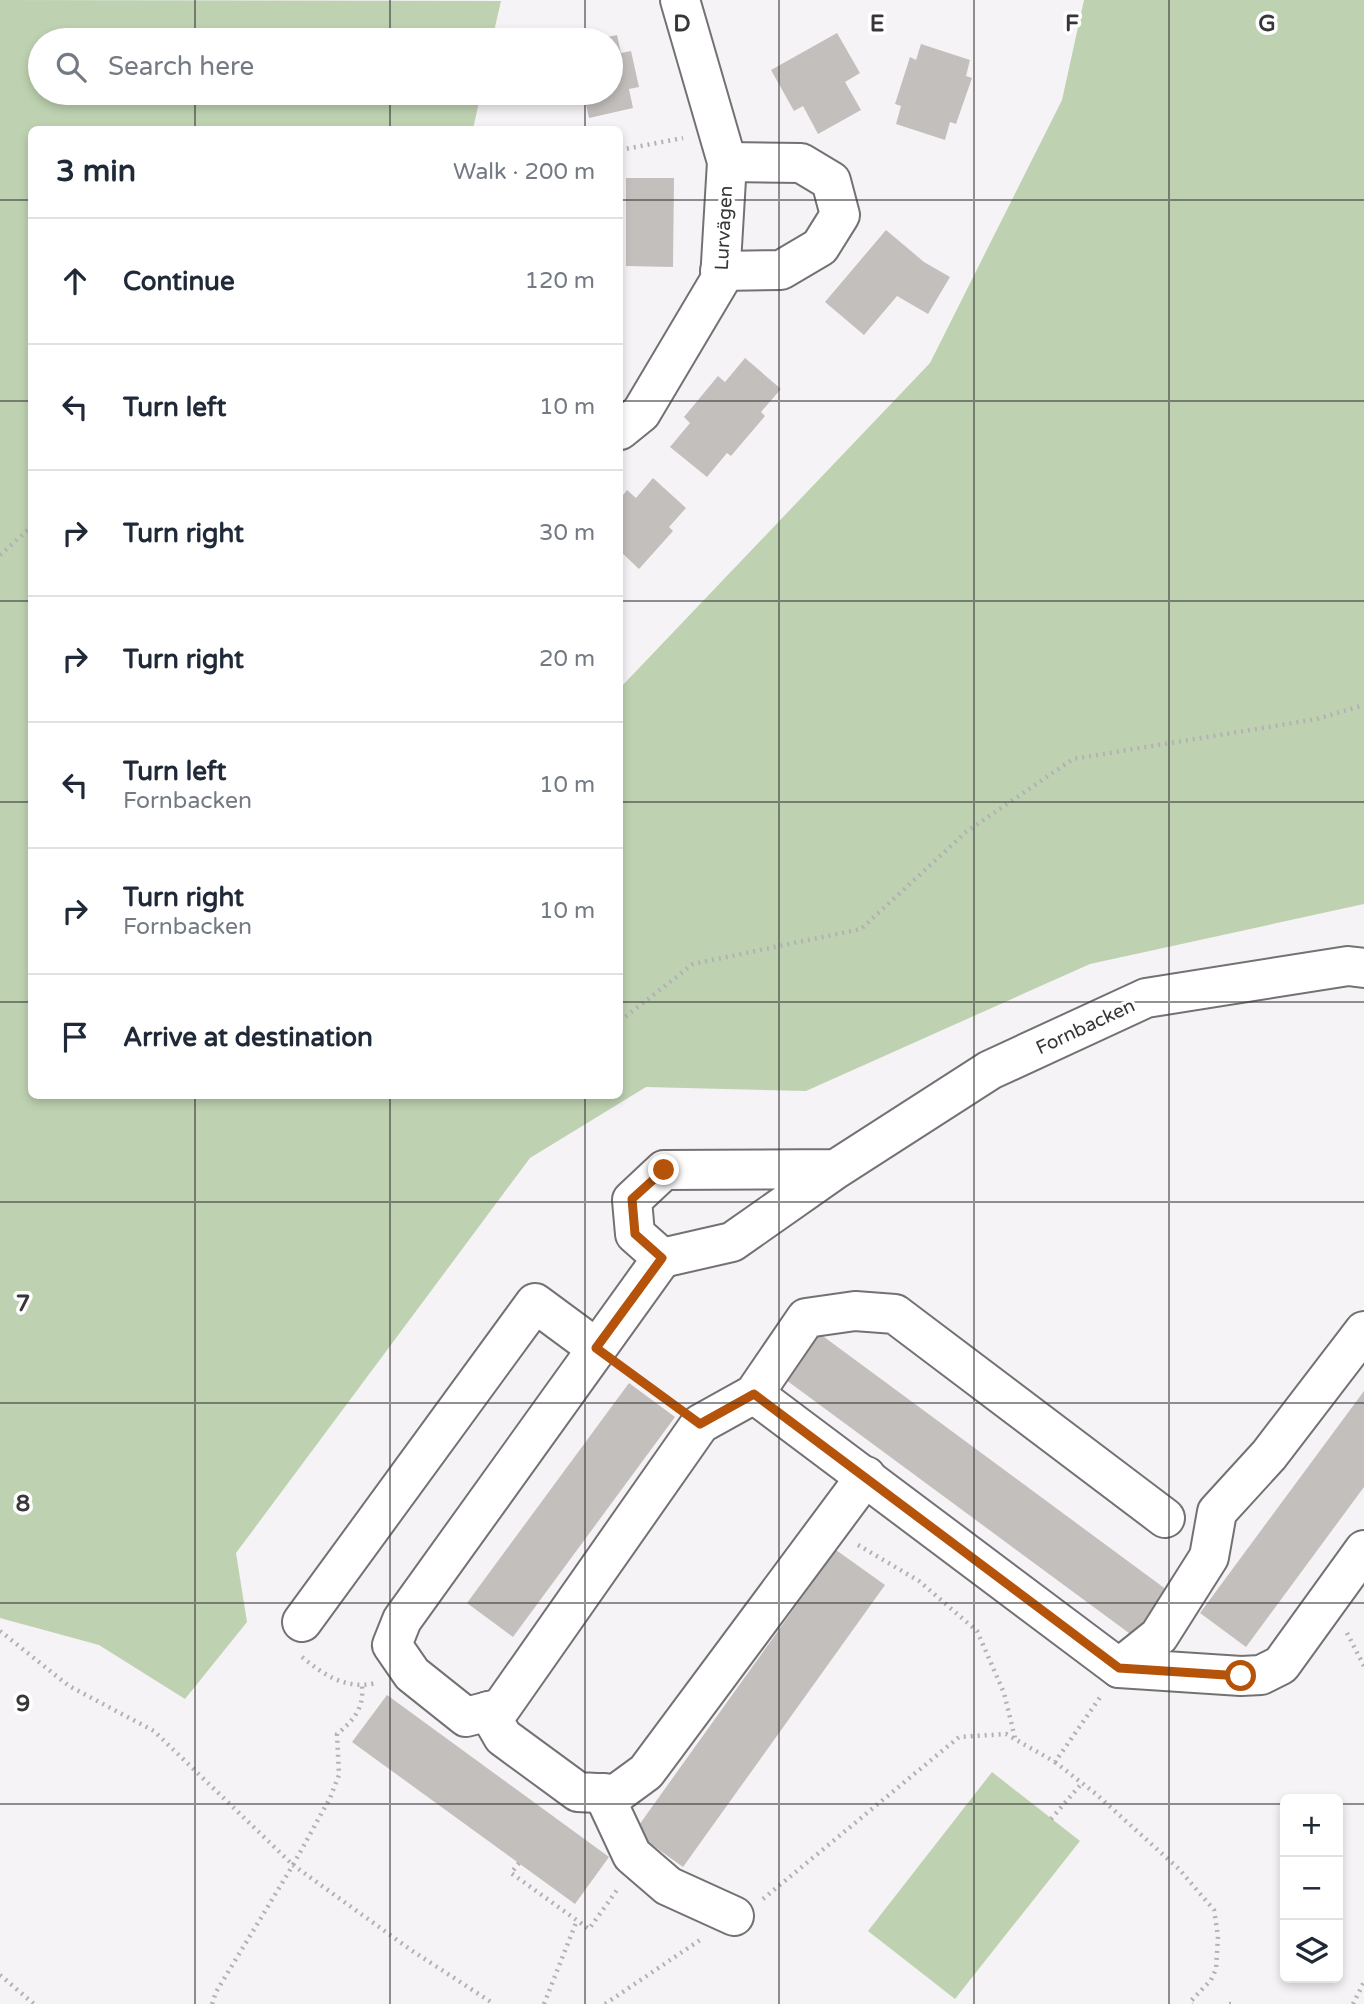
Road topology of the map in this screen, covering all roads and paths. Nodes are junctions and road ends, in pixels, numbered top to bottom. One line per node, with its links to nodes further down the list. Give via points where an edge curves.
1 (680, 0): 2 (street, Lurvägen)
2 (723, 146): 3 (path); 4 (street, Lurvägen); 4 (street, via 801,163 831,181 840,215 820,247 781,270)
3 (623, 150)
4 (720, 271): 5 (street, Lurvägen, via 720,281 640,413)
5 (623, 427)
6 (28, 530): 7 (path)
7 (0, 555)
8 (1364, 705): 10 (path, via 1317,719 1073,759 966,832 861,929 693,964)
9 (1364, 968): 11 (street, Fornbacken, via 1348,966 1146,998 990,1070)
10 (623, 1019)
11 (836, 1169): 12 (street, Fornbacken, via 732,1242); 12 (street, via 664,1170 632,1199 635,1234)
12 (662, 1258): 14 (street)
13 (1364, 1331): 23 (street, via 1269,1455 1217,1511 1209,1557 1159,1636)
14 (596, 1348): 16 (path); 21 (street, via 535,1303); 24 (street, via 402,1620 393,1645)
15 (754, 1394): 16 (street); 17 (street); 18 (street, via 806,1318 855,1311 895,1314)
16 (700, 1424): 26 (street, via 501,1708)
17 (866, 1476): 19 (street); 23 (street)
18 (1165, 1518)
19 (828, 1527): 27 (path, via 919,1581 977,1631 1004,1693); 30 (street, via 646,1772 616,1794)
20 (1364, 1550): 23 (street, via 1281,1665 1261,1675)
21 (302, 1622): 25 (path, via 290,1647 326,1676)
22 (0, 1631): 34 (path, via 69,1686 155,1731)
23 (1119, 1668): 28 (path)
24 (412, 1675): 25 (path); 26 (street, via 466,1717)
25 (362, 1686): 34 (path, via 363,1702 337,1734 339,1775)
26 (488, 1711): 30 (street, via 503,1737 578,1792)
27 (1015, 1739): 28 (path); 35 (path, via 1006,1734 959,1737 758,1903)
28 (1055, 1762): 29 (path)
29 (1082, 1783): 31 (path); 45 (path, via 1179,1869 1214,1910 1216,1969)
30 (603, 1793): 32 (street)
31 (1051, 1819)
32 (638, 1861): 35 (street, via 668,1886); 36 (path, via 589,1929)
33 (519, 1863): 36 (path, via 511,1872)
34 (293, 1865): 41 (path); 42 (path)
35 (734, 1916): 44 (path)
36 (577, 1920): 43 (path)
37 (0, 1975): 40 (path)
38 (1364, 1982): 39 (path)
39 (1352, 2003)
40 (34, 2004)
41 (212, 2004)
42 (494, 2004)
43 (544, 2004)
44 (605, 2004)
45 (1192, 2004)
46 (1229, 2004): 47 (path)
47 (1235, 2004)

